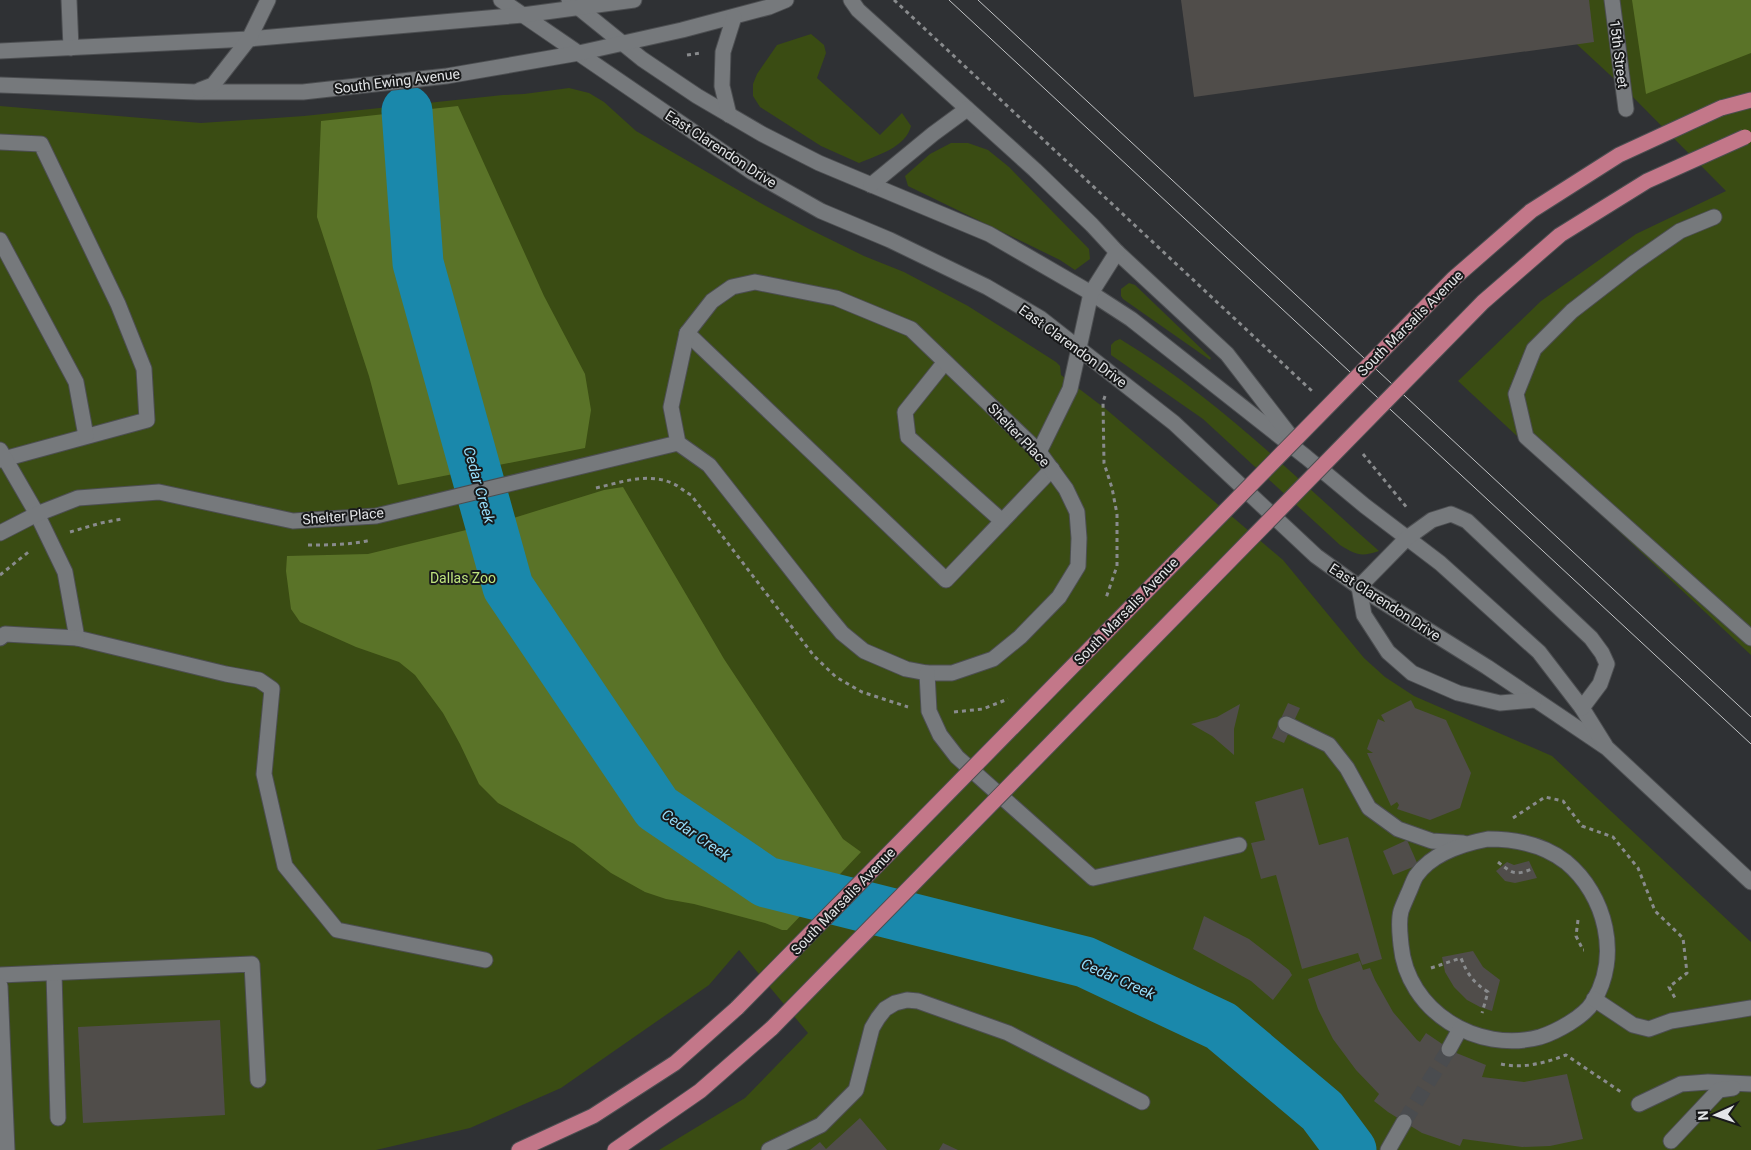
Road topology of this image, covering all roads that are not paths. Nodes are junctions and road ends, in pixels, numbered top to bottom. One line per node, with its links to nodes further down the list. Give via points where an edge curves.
1 (69, 0): 13 (street)
2 (268, 0): 11 (street)
3 (501, 0): 9 (street, East Clarendon Drive)
4 (634, 0): 8 (street)
5 (786, 0): 10 (street, South Ewing Avenue)
6 (851, 0): 19 (street)
7 (1612, 0): 20 (street, 15th Street)
8 (575, 4): 9 (street); 12 (street, East Clarendon Drive)
9 (524, 15): 11 (street); 15 (street, East Clarendon Drive)
10 (734, 17): 12 (street, South Ewing Avenue); 21 (street, via 723,52 722,86)
11 (249, 39): 13 (street); 17 (street, via 213,86)
12 (622, 43): 15 (street, South Ewing Avenue); 21 (street, East Clarendon Drive)
13 (71, 48): 14 (street)
14 (0, 51)
15 (579, 53): 17 (street, South Ewing Avenue, via 447,76 303,92); 30 (street, East Clarendon Drive, via 752,172 821,210 987,286 1040,318)
16 (0, 85): 17 (street, South Ewing Avenue)
17 (197, 92)
18 (1751, 100): 70 (main road, South Marsalis Avenue, bridge, via 1721,108 1611,160 1531,211 1453,279 737,1008 675,1064 594,1116)
19 (967, 109): 24 (street); 27 (street, via 1035,170)
20 (1626, 109)
21 (729, 115): 24 (street, East Clarendon Drive, via 820,163)
22 (1748, 136): 71 (main road, bridge, via 1647,181 1560,235 1483,302 772,1028 700,1092)
23 (0, 142): 32 (street, via 41,144 118,304 144,369 147,420)
24 (871, 185): 28 (street, East Clarendon Drive, via 989,234)
25 (1714, 217): 45 (street, via 1680,231 1572,311 1534,349 1516,394 1526,436)
26 (0, 240): 32 (street, via 76,382)
27 (1117, 252): 28 (street); 36 (street, via 1226,354)
28 (1091, 293): 30 (street); 36 (street, East Clarendon Drive, via 1178,354)
29 (687, 333): 31 (street, Shelter Place, via 712,301 732,288 756,282 836,298 911,329); 33 (street, Shelter Place, via 671,408); 39 (street, via 946,580)
30 (1080, 349): 34 (street, via 1070,388); 42 (street, East Clarendon Drive, via 1174,423 1316,556)
31 (945, 362): 34 (street, Shelter Place); 39 (street, via 905,412 908,437)
32 (86, 436): 35 (street)
33 (678, 443): 38 (street, Shelter Place, via 376,516 292,521 160,492 78,498); 46 (street, Shelter Place, via 710,465 842,632 864,651 906,669)
34 (1039, 452): 37 (street, Shelter Place)
35 (2, 456): 38 (street)
36 (1306, 457): 41 (street, East Clarendon Drive)
37 (1052, 469): 39 (street); 46 (street, Shelter Place, via 1077,512 1080,538 1078,566 1059,597 993,659 952,673)
38 (37, 514): 40 (street, Shelter Place); 44 (street, via 65,572)
39 (1002, 521)
40 (0, 533)
41 (1407, 538): 42 (street); 48 (street, East Clarendon Drive, via 1540,652); 48 (street, via 1432,520 1450,514 1467,521 1592,638 1607,664 1600,684)
42 (1359, 587): 47 (street, East Clarendon Drive, via 1486,666); 47 (street, via 1364,615 1388,652 1412,673 1458,693 1500,703)
43 (0, 638): 44 (street, via 5,634)
44 (77, 638): 54 (street, via 259,680 272,689 264,774 285,866 337,930)
45 (1751, 638)
46 (927, 673): 52 (street, via 929,711 940,735 956,757 1093,878)
47 (1534, 700): 50 (street, East Clarendon Drive)
48 (1582, 708): 50 (street, East Clarendon Drive)
49 (1286, 724): 51 (street, via 1329,746 1347,768 1369,808 1398,828 1432,841)
50 (1607, 748): 53 (street, East Clarendon Drive)
51 (1467, 843): 58 (street, via 1488,839 1528,843 1548,850 1579,874 1595,897 1605,927 1606,966); 60 (street, via 1442,854 1416,876 1401,912 1399,932 1401,952 1416,989 1428,1005)
52 (1240, 845)
53 (1751, 882)
54 (485, 960)
55 (54, 973): 56 (street); 62 (street, via 252,964); 66 (street)
56 (0, 975)
57 (0, 986): 69 (street)
58 (1594, 999): 59 (street, via 1633,1025 1649,1028 1671,1021); 60 (street, via 1577,1018 1541,1037 1506,1040 1476,1036)
59 (1751, 1008)
60 (1460, 1029): 61 (street)
61 (1449, 1049)
62 (258, 1080)
63 (1751, 1085): 65 (street, via 1681,1084); 68 (street, via 1719,1090)
64 (1142, 1102): 72 (street, via 1008,1033 907,1000 885,1009 872,1028 856,1090 821,1125)
65 (1639, 1104)
66 (58, 1118)
67 (1404, 1122): 73 (street)
68 (1672, 1140)
69 (7, 1150)
70 (519, 1150)
71 (614, 1150)
72 (769, 1150)
73 (1388, 1150)

